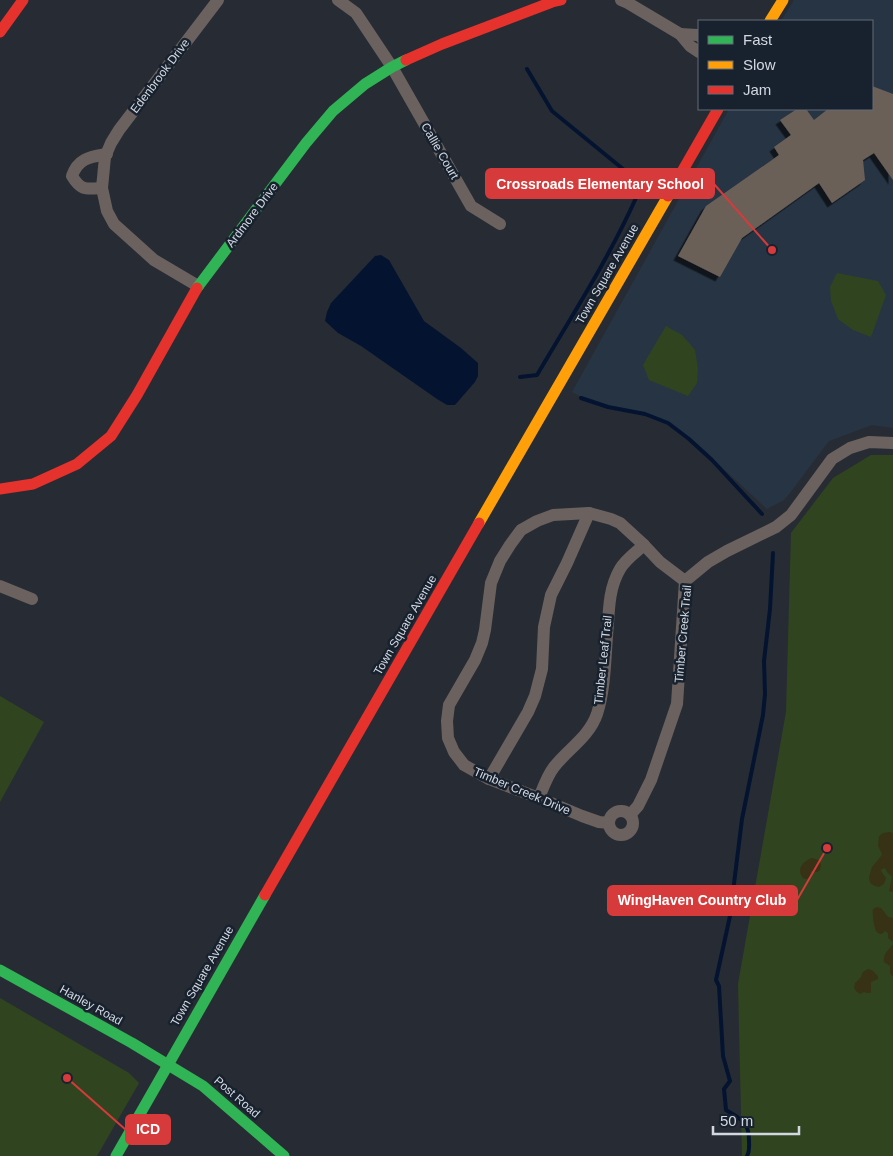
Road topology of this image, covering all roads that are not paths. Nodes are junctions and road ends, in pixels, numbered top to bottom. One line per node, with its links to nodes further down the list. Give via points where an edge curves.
1 (23, 0): 8 (main road)
2 (218, 0): 14 (street, Edenbrook Drive, via 119,130)
3 (338, 0): 12 (street, Callie Court, via 356,13)
4 (561, 0): 12 (main road, Ardmore Drive, via 442,44)
5 (621, 0): 9 (street)
6 (783, 0): 7 (main road)
7 (771, 20)
8 (0, 32)
9 (680, 34): 10 (street); 11 (street)
10 (698, 36)
11 (698, 51)
12 (392, 67): 16 (street, Callie Court, via 471,206); 17 (main road, Ardmore Drive, via 365,84 333,111)
13 (717, 110): 30 (main road, Town Square Avenue)
14 (107, 154): 15 (street, Edenbrook Drive); 15 (street, via 81,161 72,176 78,185 86,189)
15 (102, 188): 17 (street, Edenbrook Drive, via 107,211 114,224 154,260)
16 (500, 224)
17 (198, 286): 19 (main road, Ardmore Drive, via 111,436 77,464 33,484)
18 (893, 443): 22 (street, Timber Creek Trail, via 869,442 832,459 791,515 776,527 727,550)
19 (0, 489)
20 (589, 514): 21 (street, Timber Creek Drive, via 620,523); 25 (street, via 551,595 544,627 542,670 535,696); 25 (street, Timber Creek Drive, via 554,515 521,530 500,561 491,583 482,643 449,705 446,721 448,738 464,766)
21 (644, 545): 22 (street, Timber Creek Drive); 26 (street, Timber Leaf Trail, via 621,567 609,599 601,702 596,717 589,731 553,768)
22 (685, 581): 27 (street, Timber Creek Trail, via 677,704 651,780)
23 (0, 586): 24 (street)
24 (32, 599)
25 (489, 779): 26 (street, Timber Creek Drive)
26 (539, 798): 28 (street, Timber Creek Drive, via 598,822)
27 (630, 815): 28 (street, via 624,811 616,812); 28 (street, Timber Creek Trail, via 632,826 628,833 620,835 613,832)
28 (609, 823)
29 (0, 970): 30 (main road, Hanley Road)
30 (168, 1064): 31 (main road, Town Square Avenue); 32 (main road, Post Road, via 203,1086)
31 (116, 1156)
32 (284, 1156)

